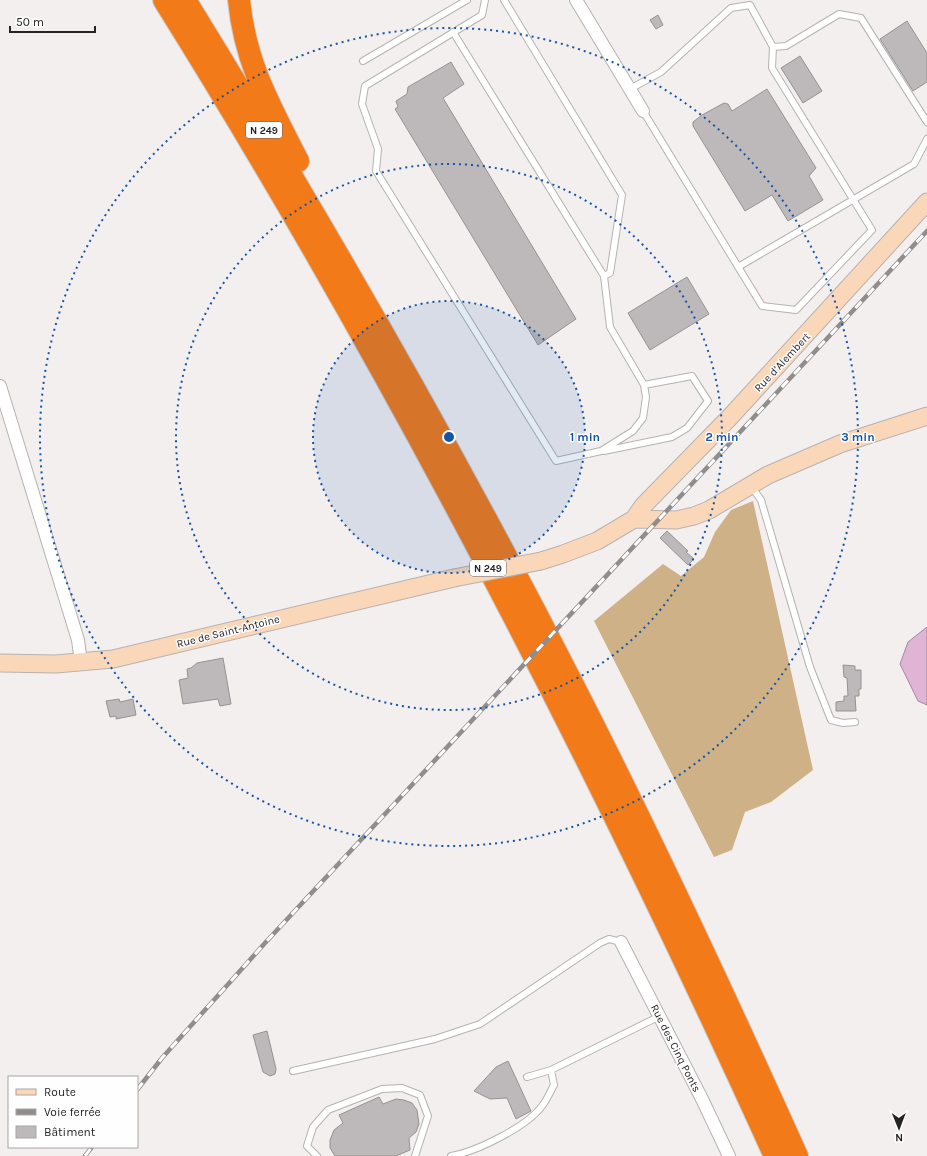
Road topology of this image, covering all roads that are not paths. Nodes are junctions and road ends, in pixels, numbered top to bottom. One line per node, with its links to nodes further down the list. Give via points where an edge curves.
1 (164, 0): 38 (highway, N 249, via 240,122 322,263 511,610 646,878)
2 (184, 0): 17 (highway, N 249)
3 (240, 0): 17 (highway, N 249, via 241,21 249,56 262,90 341,241)
4 (467, 0): 10 (lane)
5 (485, 0): 8 (lane, via 482,15)
6 (504, 0): 19 (lane, via 622,195 610,273)
7 (576, 0): 11 (street)
8 (454, 32): 19 (lane); 23 (lane, via 365,86 362,104 378,149 376,171 556,461)
9 (773, 47): 11 (lane, via 750,5 731,8 661,72); 13 (lane, via 786,46 840,14 861,18); 15 (lane, via 772,68)
10 (363, 60)
11 (630, 89): 12 (street)
12 (642, 111): 18 (lane)
13 (927, 122)
14 (927, 139): 15 (lane, via 914,164)
15 (853, 200): 18 (lane); 18 (lane, via 872,230 796,310 762,306)
16 (927, 202): 25 (street, Rue d’Alembert, via 730,417 643,506)
17 (343, 261): 39 (highway, N 249, via 572,682 692,928)
18 (738, 268)
19 (604, 276): 20 (lane, via 610,327)
20 (644, 385): 23 (lane, via 646,397 643,418 633,431); 23 (lane, via 692,376 708,401 687,428 672,436)
21 (0, 386): 26 (street, via 78,640)
22 (927, 416): 24 (street, via 840,444)
23 (601, 451)
24 (750, 485): 25 (street, via 709,510 694,516 676,520); 28 (lane, via 761,500 810,667 832,720 843,723)
25 (634, 519): 26 (street, Rue de Saint-Antoine, bridge, via 591,543 541,561 454,578 136,654)
26 (81, 662): 27 (street, Rue de Saint-Antoine)
27 (0, 664)
28 (855, 722)
29 (621, 942): 30 (street, Rue des Cinq Ponts); 32 (lane, via 609,939 600,942 494,1016 463,1031)
30 (660, 1016): 31 (lane); 37 (street, Rue des Cinq Ponts)
31 (551, 1070): 33 (lane); 36 (lane, via 554,1085 542,1107 494,1141)
32 (293, 1071)
33 (527, 1077)
34 (317, 1156): 35 (lane, via 307,1146 313,1127 328,1110 382,1089 402,1088 420,1095 428,1116)
35 (415, 1156)
36 (450, 1156)
37 (729, 1156)
38 (775, 1156)
39 (797, 1156)

